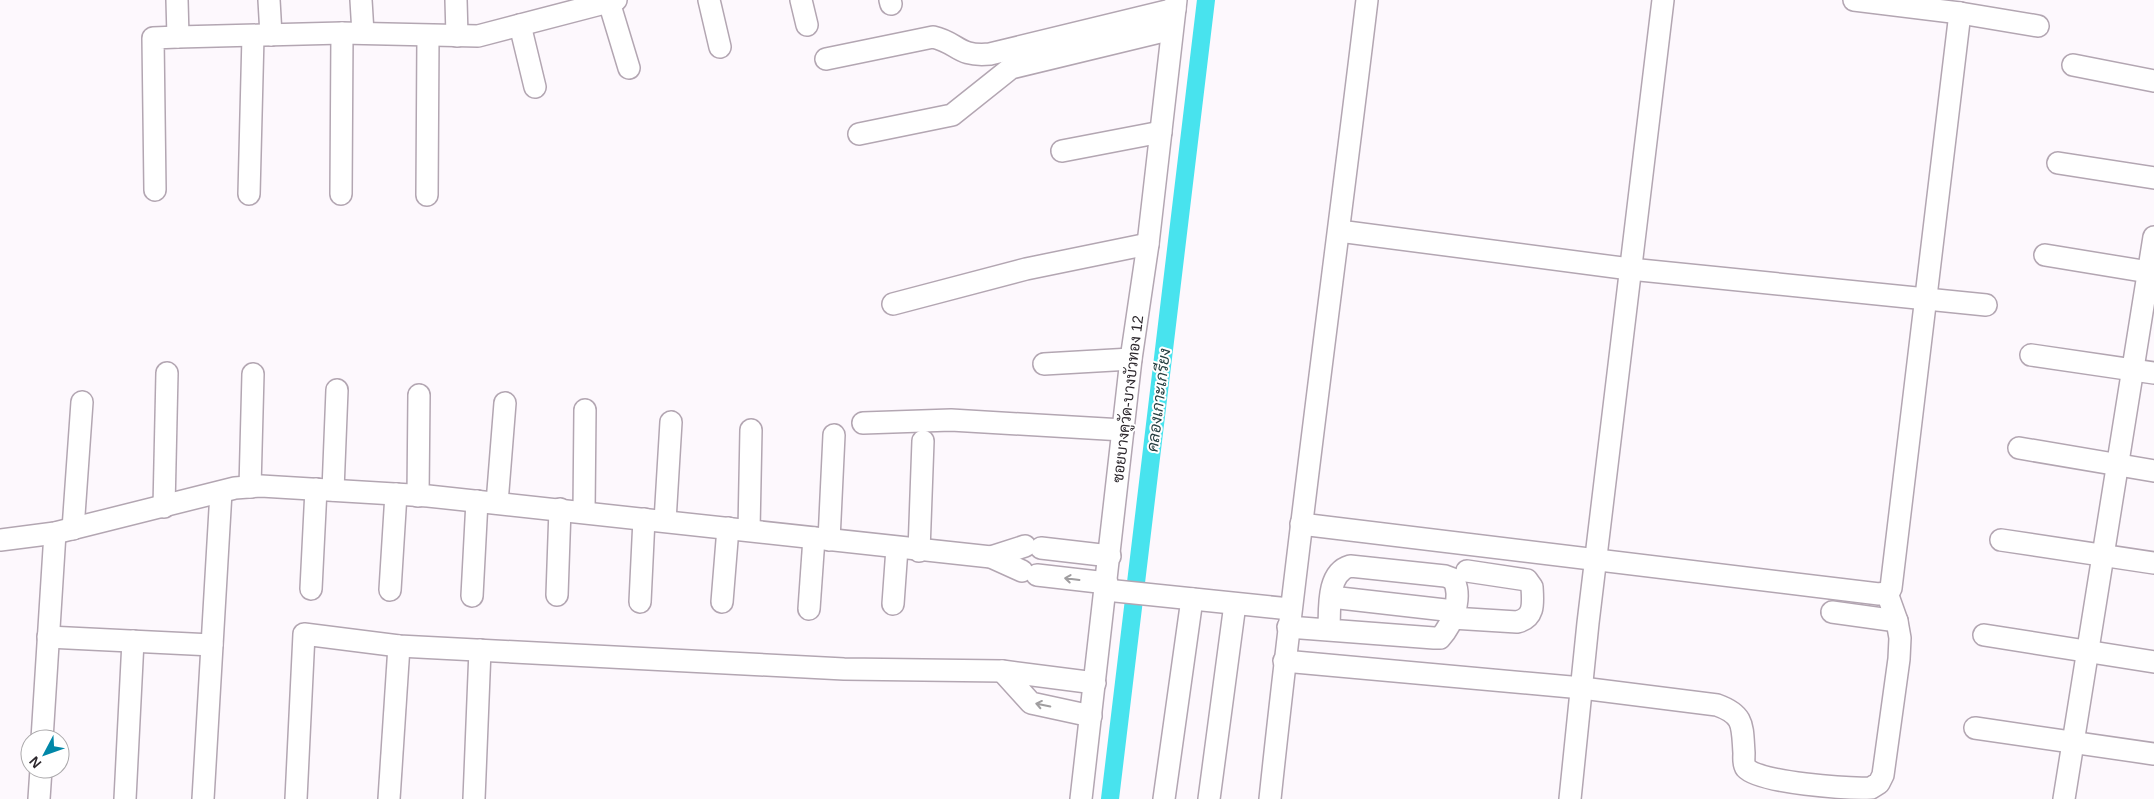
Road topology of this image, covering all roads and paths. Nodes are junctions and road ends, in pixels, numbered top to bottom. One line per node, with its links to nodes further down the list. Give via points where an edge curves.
1 (177, 0): 21 (street)
2 (269, 0): 18 (street)
3 (361, 0): 17 (street)
4 (456, 0): 20 (street)
5 (709, 0): 22 (street)
6 (801, 0): 15 (street)
7 (1367, 0): 37 (street)
8 (1662, 0): 41 (street)
9 (1854, 0): 13 (street)
10 (613, 1): 11 (street); 25 (street)
11 (566, 6): 14 (street)
12 (1174, 13): 23 (street, via 990,54 962,52 933,37); 28 (street, ซอยบางคูวัด-บางบัวทอง 12); 29 (street, via 1011,68 952,115)
13 (1960, 13): 16 (street); 43 (street)
14 (520, 25): 20 (street, via 478,36); 27 (street)
15 (807, 25)
16 (2038, 26)
17 (353, 33): 18 (street); 19 (street); 35 (street)
18 (262, 35): 21 (street); 34 (street)
19 (428, 36): 20 (street); 36 (street)
20 (457, 36)
21 (178, 38): 33 (street, via 153,38)
22 (720, 47)
23 (826, 59)
24 (2073, 65): 26 (street)
25 (629, 68)
26 (2154, 82)
27 (535, 87)
28 (1161, 132): 30 (street); 39 (street, ซอยบางคูวัด-บางบัวทอง 12)
29 (859, 134)
30 (1062, 151)
31 (2058, 163): 32 (street)
32 (2154, 178)
33 (155, 190)
34 (250, 194)
35 (341, 194)
36 (427, 195)
37 (1339, 231): 41 (street); 77 (street)
38 (2154, 237): 42 (street)
39 (1148, 244): 44 (street, via 1026,269); 47 (street, ซอยบางคูวัด-บางบัวทอง 12)
40 (2045, 255): 42 (street)
41 (1630, 269): 43 (street); 88 (street)
42 (2151, 273): 49 (street)
43 (1924, 300): 45 (street); 94 (street, via 1891,588)
44 (892, 304)
45 (1986, 304)
46 (2031, 355): 49 (street)
47 (1131, 359): 48 (street); 60 (street, ซอยบางคูวัด-บางบัวทอง 12)
48 (1044, 364)
49 (2144, 372): 64 (street)
50 (166, 373): 72 (street)
51 (253, 374): 66 (street)
52 (337, 390): 67 (street)
53 (419, 395): 70 (street)
54 (82, 402): 79 (street)
55 (505, 403): 71 (street)
56 (585, 410): 74 (street)
57 (671, 422): 76 (street)
58 (863, 423): 60 (street, via 951,420)
59 (751, 430): 78 (street)
60 (1123, 430): 85 (street, ซอยบางคูวัด-บางบัวทอง 12)
61 (834, 436): 80 (street)
62 (923, 441): 84 (street)
63 (2019, 448): 64 (street)
64 (2117, 464): 65 (street); 86 (street)
65 (2154, 472)
66 (250, 487): 67 (street); 68 (street)
67 (325, 490): 69 (street); 92 (street)
68 (221, 492): 72 (street); 112 (street)
69 (396, 494): 70 (street); 93 (street)
70 (418, 496): 71 (street)
71 (487, 502): 73 (street); 96 (street)
72 (164, 507): 79 (street)
73 (560, 509): 74 (street); 95 (street)
74 (584, 512): 75 (street)
75 (644, 519): 76 (street); 99 (street)
76 (665, 521): 78 (street)
77 (1301, 524): 88 (street); 106 (street)
78 (738, 529): 80 (street); 100 (street)
79 (64, 531): 81 (street); 110 (street)
80 (822, 539): 83 (street); 103 (street)
81 (0, 540)
82 (2001, 540): 86 (street)
83 (897, 548): 84 (street); 101 (street)
84 (919, 550): 87 (street)
85 (1110, 556): 87 (street, via 1033,547); 91 (street, ซอยบางคูวัด-บางบัวทอง 12)
86 (2102, 556): 89 (street); 115 (street)
87 (991, 557): 91 (street, one-way to 87, via 1030,573)
88 (1596, 558): 94 (street); 120 (street)
89 (2154, 563)
90 (1467, 571): 105 (street, via 1527,580 1532,587 1531,614 1517,622)
91 (1106, 587): 98 (street); 119 (street, ซอยบางคูวัด-บางบัวทอง 12)
92 (311, 589)
93 (390, 590)
94 (1887, 593): 107 (street)
95 (557, 595)
96 (472, 596)
97 (1331, 597): 105 (street); 105 (street, via 1337,575 1350,566 1445,576 1453,578 1458,586); 108 (street)
98 (1192, 599): 102 (street); 134 (street)
99 (640, 602)
100 (722, 602)
101 (893, 604)
102 (1235, 604): 106 (street); 135 (street)
103 (809, 609)
104 (1832, 612): 107 (street)
105 (1453, 614): 108 (street, via 1450,626 1440,638)
106 (1289, 618): 108 (street); 116 (street)
107 (1898, 621): 120 (street, via 1899,659 1883,775 1871,788 1767,778 1750,772 1744,766 1740,719 1731,710 1717,705)
108 (1328, 630)
109 (1984, 635): 115 (street)
110 (48, 637): 111 (street); 123 (street)
111 (134, 641): 112 (street); 128 (street)
112 (212, 645): 129 (street)
113 (399, 646): 114 (street); 130 (street, via 304,634); 131 (street)
114 (480, 650): 118 (street, via 844,669); 132 (street)
115 (2088, 650): 117 (street); 124 (street)
116 (1284, 661): 120 (street); 136 (street)
117 (2154, 662)
118 (1002, 672): 119 (street); 121 (street, one-way to 118, via 1031,703)
119 (1095, 683): 121 (street, ซอยบางคูวัด-บางบัวทอง 12)
120 (1582, 688): 137 (street)
121 (1091, 716): 133 (street, ซอยบางคูวัด-บางบัวทอง 12)
122 (1974, 728): 124 (street)
123 (43, 729)
124 (2073, 743): 125 (street); 138 (street)
125 (2154, 754)
126 (40, 779): 127 (street)
127 (39, 799)
128 (124, 799)
129 (203, 799)
130 (296, 799)
131 (389, 799)
132 (474, 799)
133 (1081, 799)
134 (1164, 799)
135 (1209, 799)
136 (1270, 799)
137 (1570, 799)
138 (2064, 799)

